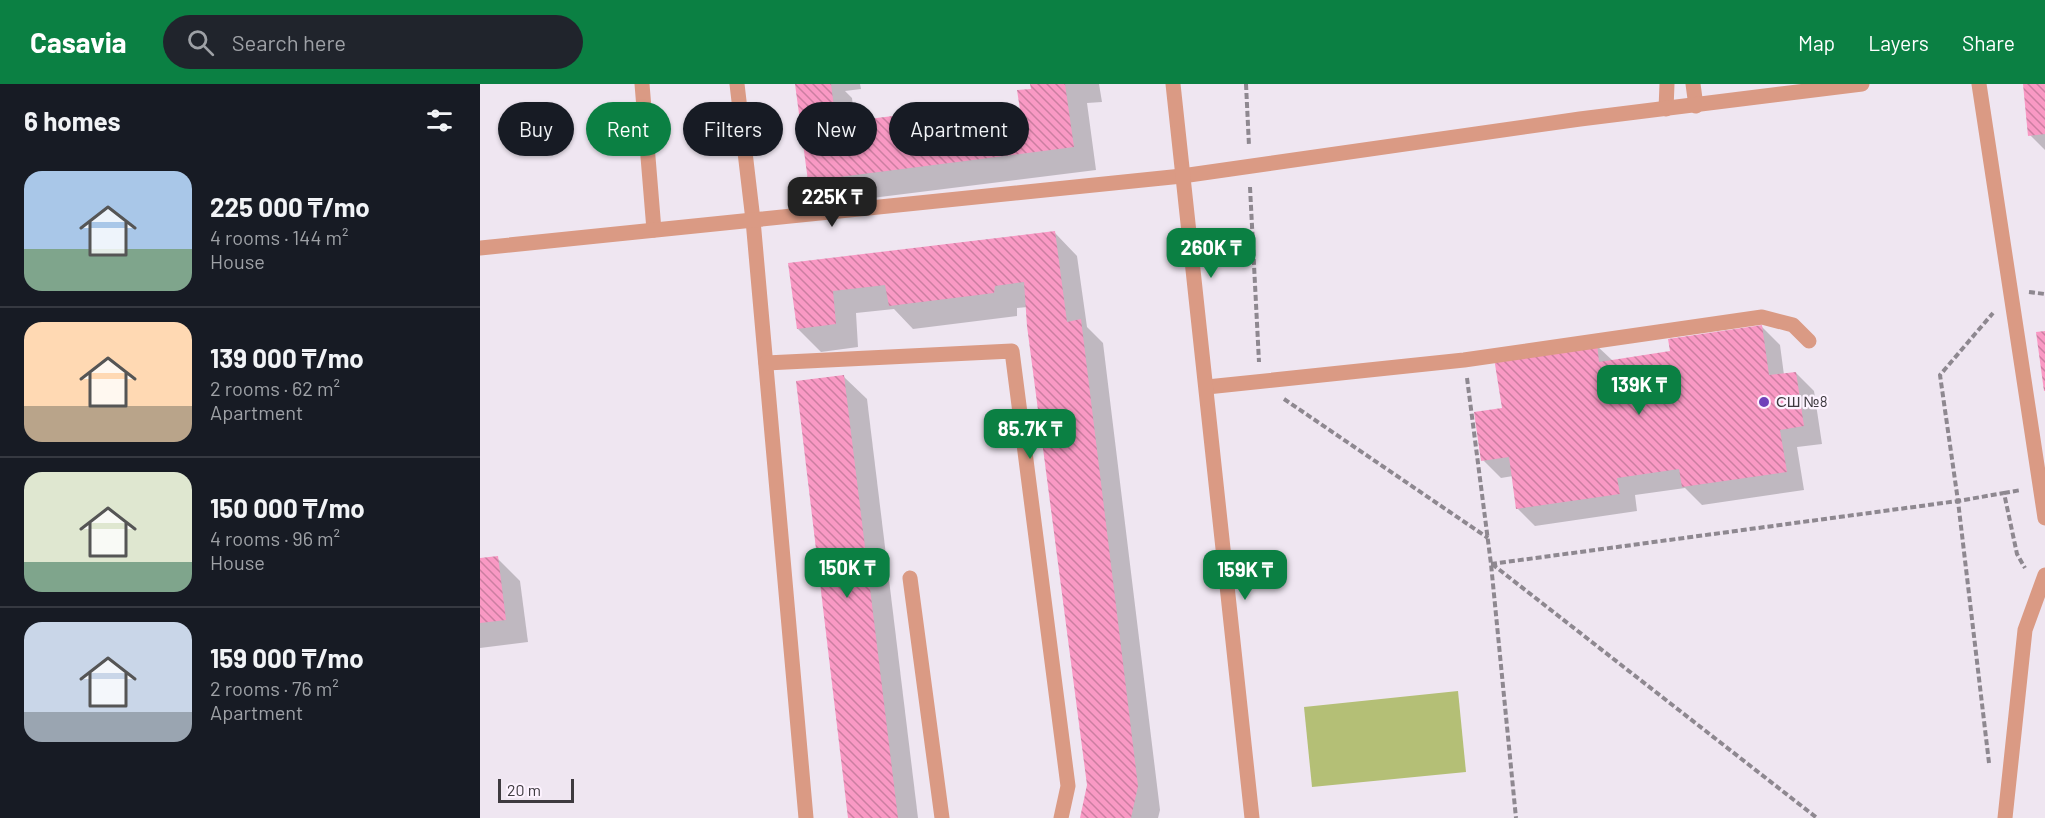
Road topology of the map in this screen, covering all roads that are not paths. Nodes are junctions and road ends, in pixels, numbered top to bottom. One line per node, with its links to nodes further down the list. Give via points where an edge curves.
1 (642, 84): 12 (street)
2 (737, 84): 11 (street)
3 (1173, 84): 10 (street)
4 (1667, 84): 9 (street)
5 (1693, 84): 8 (street)
6 (1862, 84): 8 (street)
7 (1979, 84): 17 (street)
8 (1696, 106): 9 (street)
9 (1666, 109): 10 (street)
10 (1182, 176): 11 (street); 16 (street)
11 (753, 220): 12 (street); 15 (street)
12 (654, 230): 13 (street)
13 (480, 248)
14 (1809, 341): 16 (street, via 1793,325 1762,317 1464,360)
15 (766, 363): 21 (street); 23 (street, via 1012,351 1068,786)
16 (1207, 387): 24 (street)
17 (2045, 518)
18 (910, 578): 22 (street)
19 (2043, 580): 20 (street)
20 (2039, 606): 25 (street, via 2025,630)
21 (806, 818)
22 (942, 818)
23 (1061, 818)
24 (1252, 818)
25 (2005, 818)

